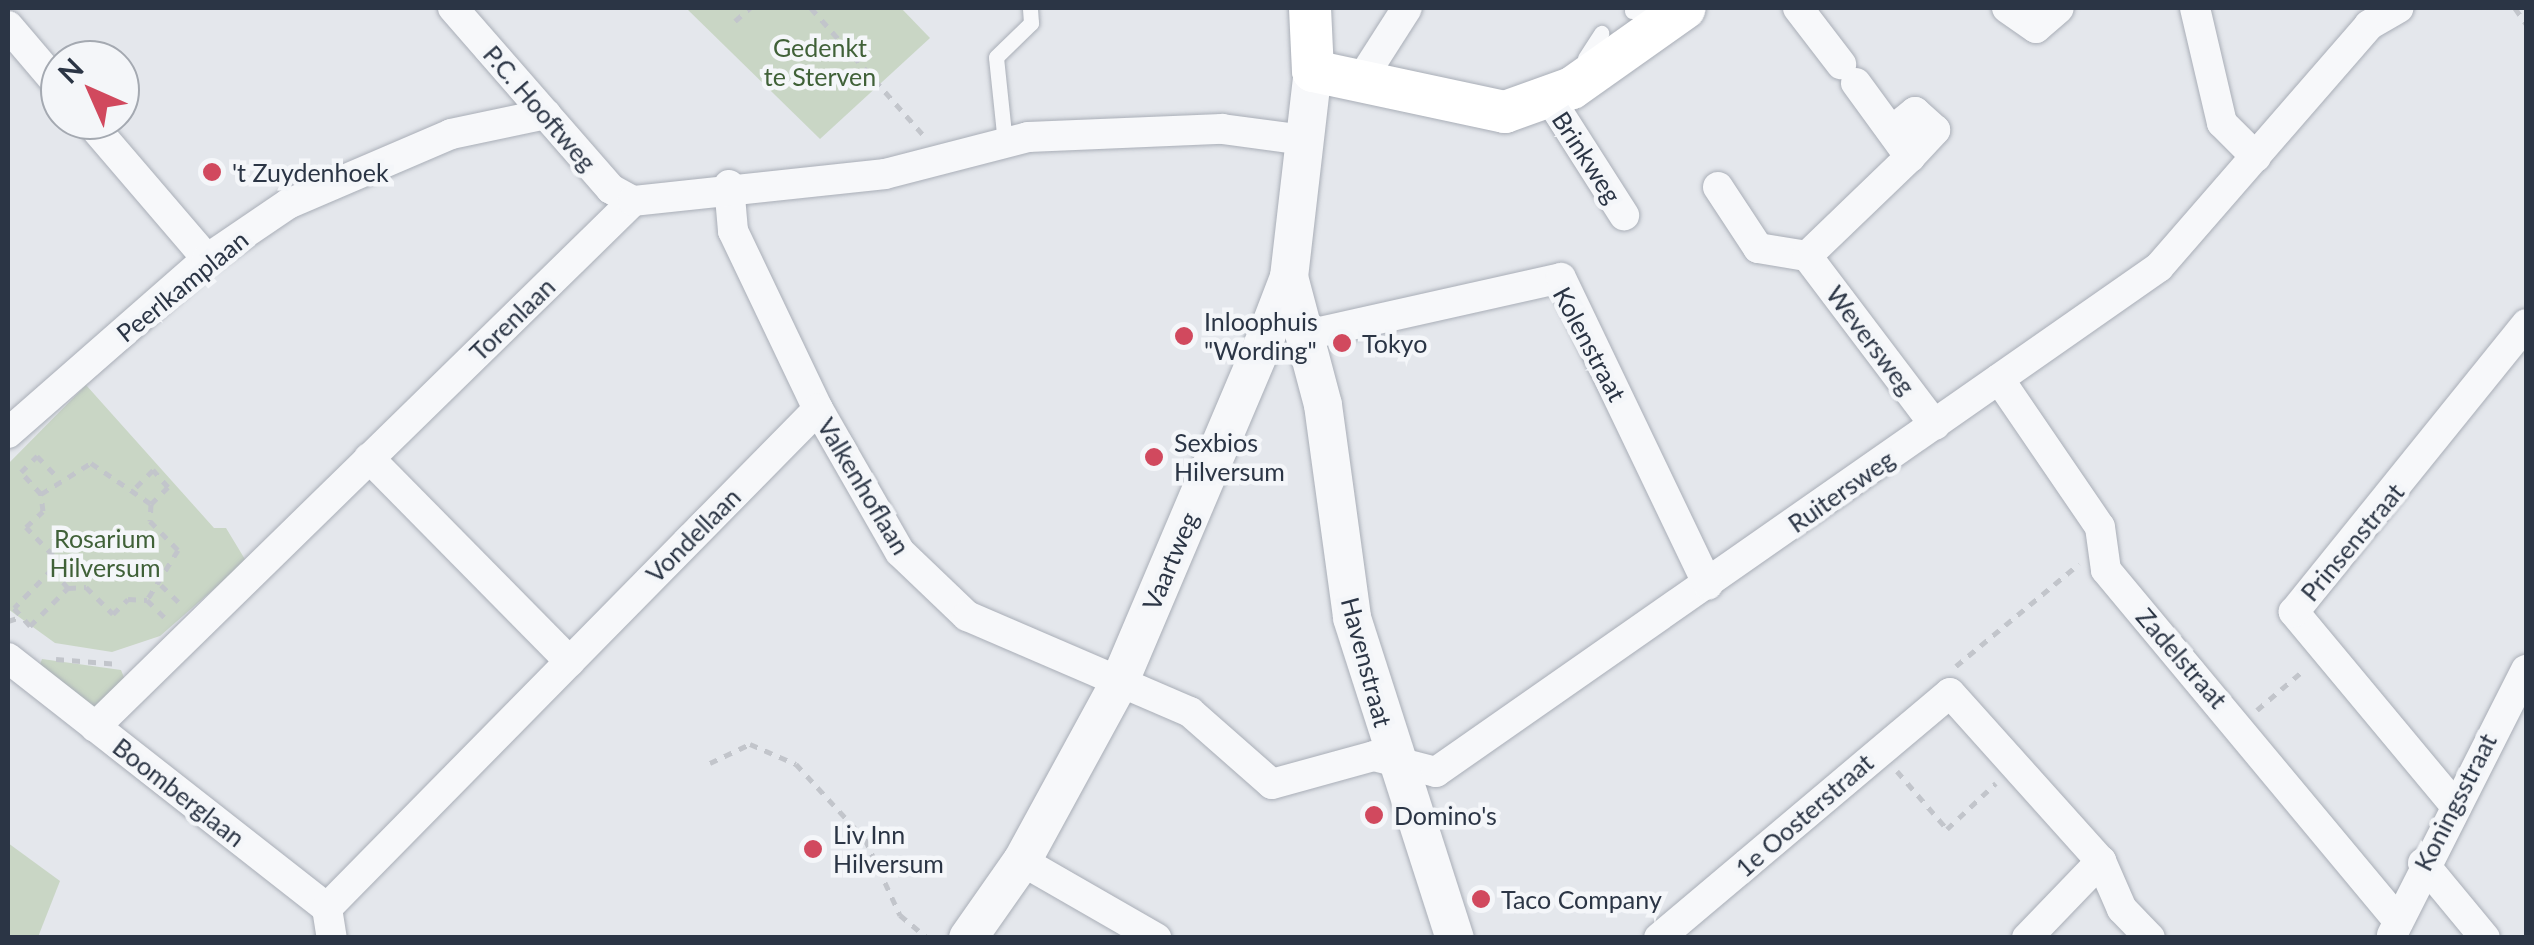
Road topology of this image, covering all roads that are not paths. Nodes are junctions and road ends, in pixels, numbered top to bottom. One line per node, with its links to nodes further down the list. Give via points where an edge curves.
1 (454, 8): 20 (street, P.C. Hooftweg)
2 (1030, 8): 23 (lane, via 1031,23 996,57)
3 (1310, 8): 16 (main road)
4 (1406, 8): 17 (street)
5 (1656, 8): 12 (lane)
6 (1685, 8): 19 (main road, Brinkweg)
7 (1798, 8): 29 (street, via 1910,158)
8 (2007, 8): 9 (street, via 2036,28)
9 (2059, 8)
10 (2196, 8): 24 (street, via 2222,123)
11 (2399, 8): 24 (street, Ruitersweg, via 2369,25)
12 (1632, 12)
13 (8, 26): 15 (street)
14 (1601, 33): 18 (lane, Brinkweg, via 1589,55 1525,90 1492,97 1432,82)
15 (40, 64)
16 (1313, 71): 17 (main road, Brinkweg); 22 (street, Vaartweg)
17 (1361, 80): 18 (main road, Brinkweg)
18 (1408, 91): 19 (main road, Brinkweg, via 1505,112)
19 (1550, 99): 28 (street, Brinkweg)
20 (546, 114): 27 (street, P.C. Hooftweg); 30 (street, Peerlkamplaan, via 360,167)
21 (105, 140): 30 (street)
22 (1303, 140): 23 (street, via 1222,128); 31 (street, Vaartweg)
23 (1005, 143): 25 (street, via 885,174)
24 (2256, 157): 36 (street, Ruitersweg, via 2159,267)
25 (729, 185): 27 (street); 37 (street, Valkenhoflaan, via 733,231)
26 (1718, 188): 29 (street, via 1758,248)
27 (633, 201): 40 (street, Torenlaan)
28 (1624, 215)
29 (1807, 256): 38 (street, Weversweg)
30 (208, 258): 39 (street, Peerlkamplaan)
31 (1289, 276): 33 (street, Havenstraat); 34 (street, Vaartweg)
32 (2526, 324): 48 (street, Prinsenstraat, via 2294,612)
33 (1313, 334): 35 (street, Havenstraat); 41 (street, Kolenstraat, via 1561,278)
34 (1258, 354): 35 (street); 45 (street, Vaartweg)
35 (1316, 378): 47 (street, Havenstraat, via 1352,618)
36 (1999, 378): 38 (street, Ruitersweg); 53 (street, Zadelstraat, via 2100,526 2106,570 2240,724)
37 (818, 409): 43 (street, Vondellaan); 45 (street, Valkenhoflaan, via 900,552 967,616)
38 (1934, 425): 41 (street, Ruitersweg)
39 (8, 433)
40 (369, 458): 43 (street); 46 (street, Torenlaan)
41 (1708, 585): 47 (street, Ruitersweg, via 1436,772)
42 (8, 658): 46 (street, Boomberglaan)
43 (570, 662): 52 (street, Vondellaan)
44 (2526, 670): 48 (street, Koningsstraat)
45 (1119, 682): 47 (street, Valkenhoflaan, via 1190,712 1272,784); 49 (street, Vaartweg)
46 (95, 727): 52 (street, Boomberglaan)
47 (1386, 759): 56 (street, Havenstraat)
48 (2453, 803): 51 (street, Koningsstraat)
49 (1022, 861): 54 (street, Vaartweg); 55 (street)
50 (2101, 861): 57 (street, 1e Oosterstraat, via 1950,693); 58 (street); 59 (street, via 2122,908)
51 (2423, 863): 53 (street, Koningsstraat); 60 (street)
52 (330, 923)
53 (2394, 929)
54 (968, 938)
55 (1156, 938)
56 (1455, 938)
57 (1659, 938)
58 (2026, 938)
59 (2150, 938)
60 (2485, 938)

